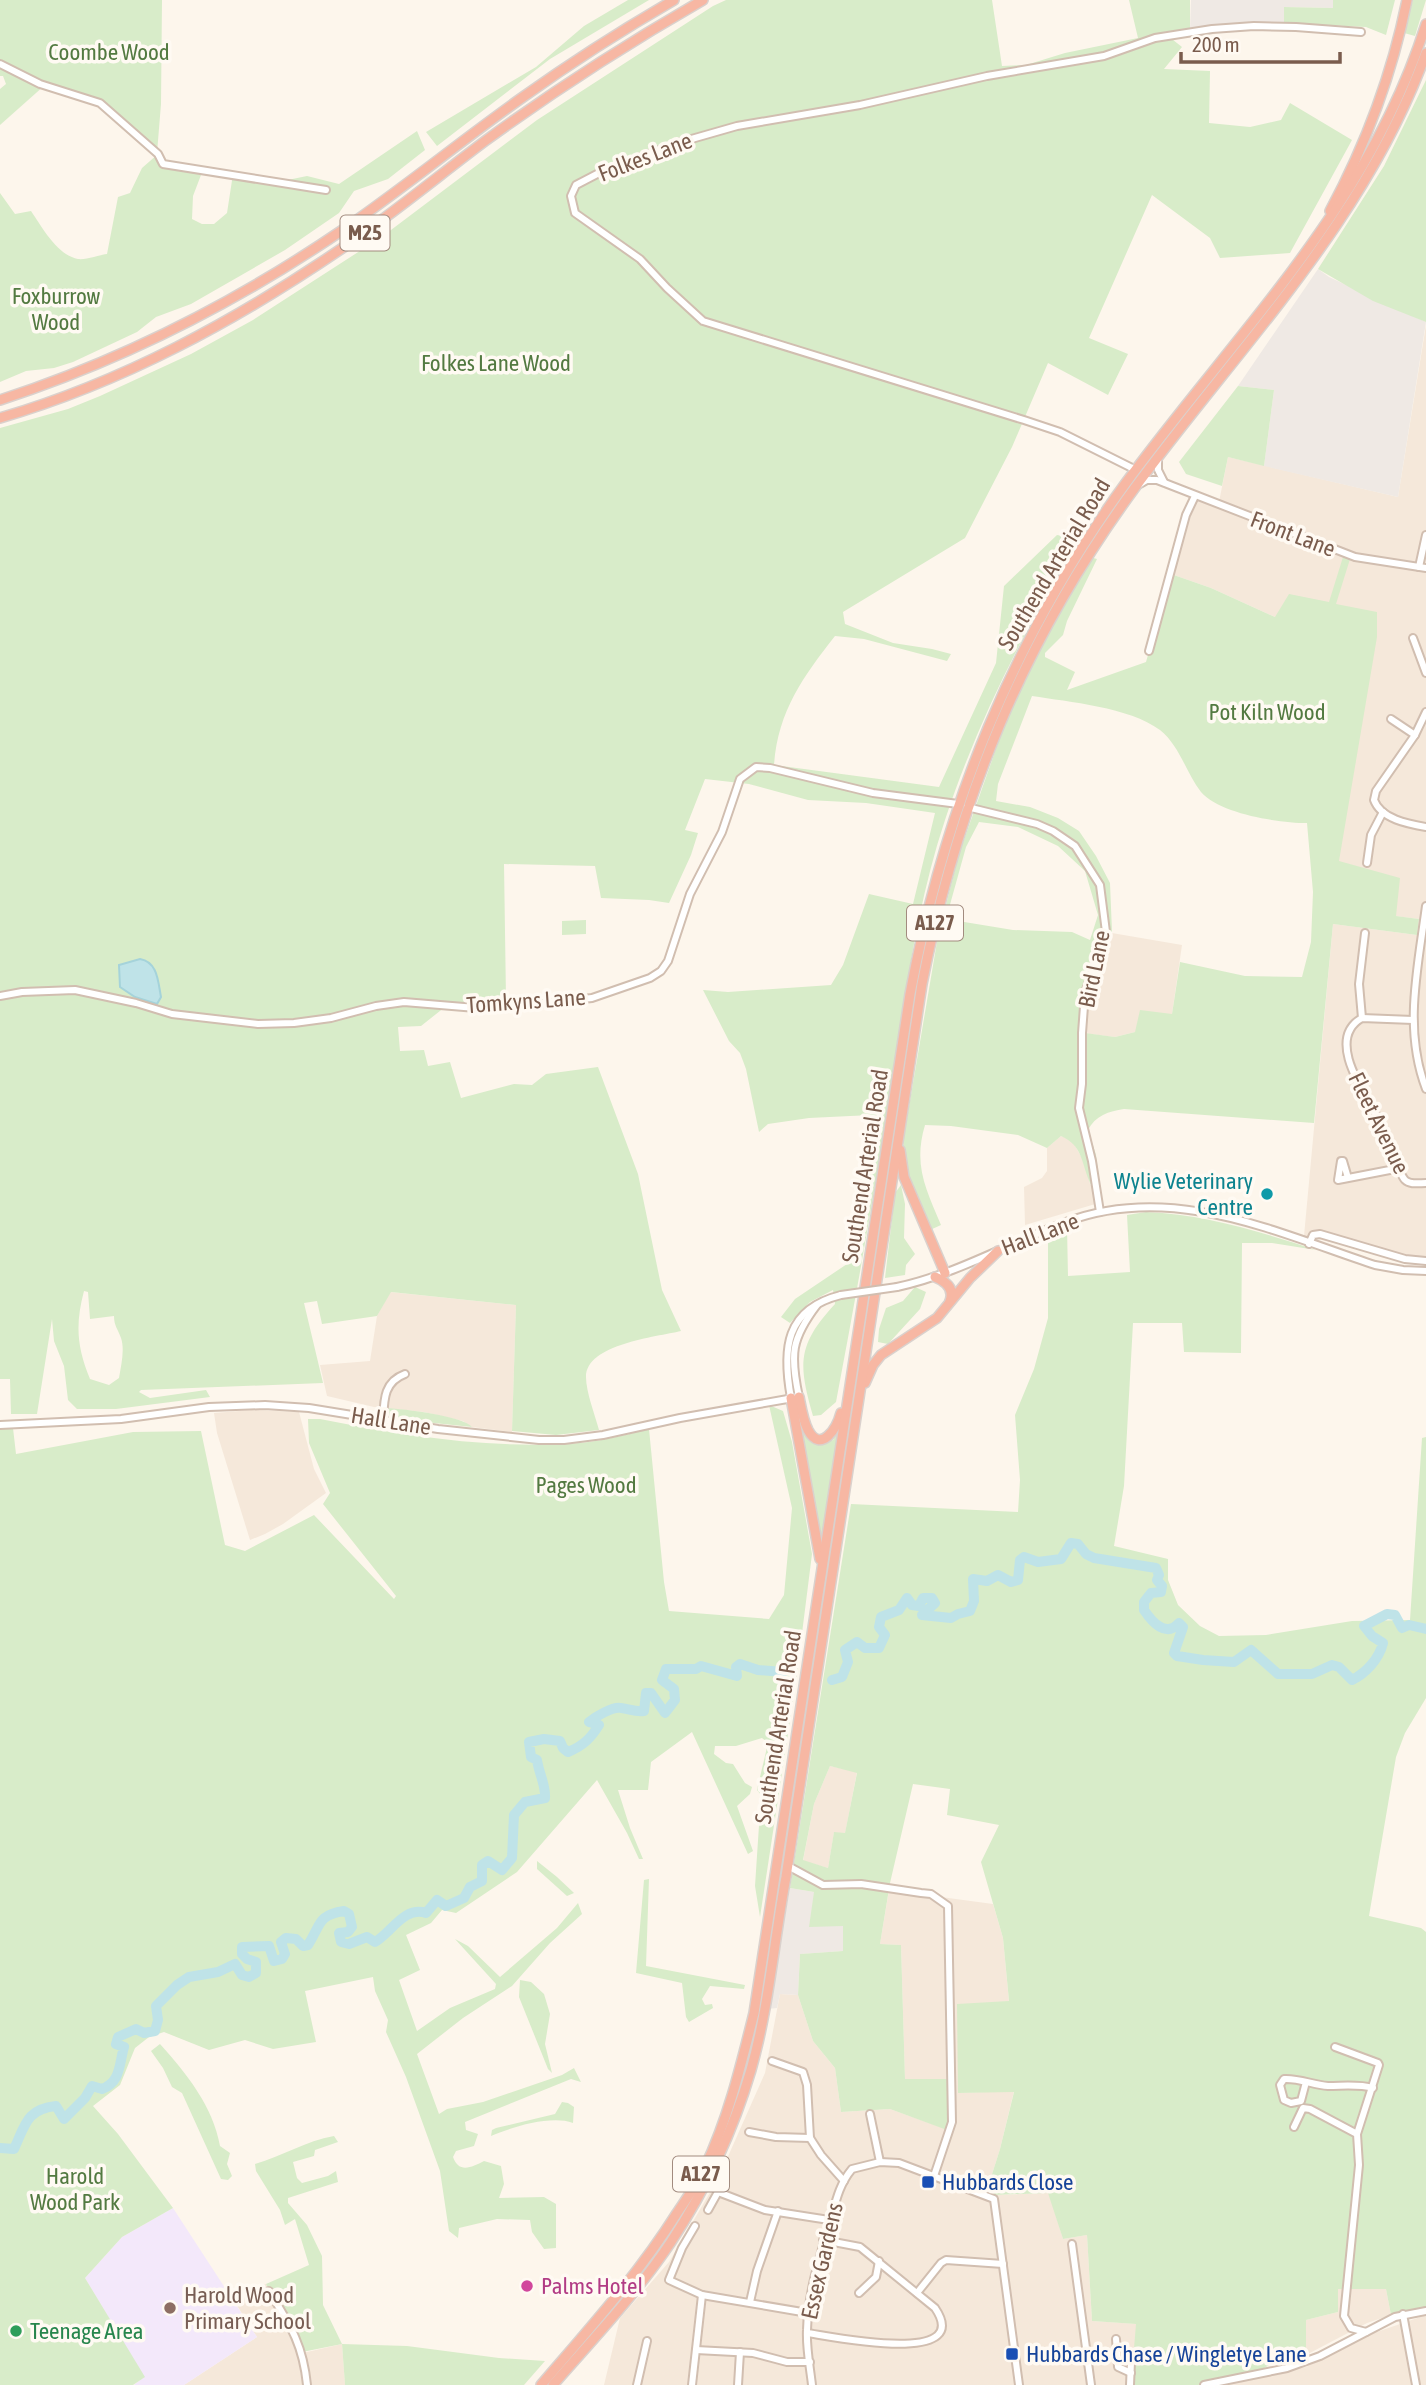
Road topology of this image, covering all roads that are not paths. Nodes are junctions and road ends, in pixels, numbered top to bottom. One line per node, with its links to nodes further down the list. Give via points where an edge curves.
1 (674, 0): 12 (highway, M25, via 568,65 365,214 246,292 145,344)
2 (703, 0): 13 (highway, M25, via 554,93 366,231 246,310 120,375)
3 (1407, 0): 11 (highway, via 1391,69 1369,128)
4 (1426, 24): 11 (highway, Southend Arterial Road / A127, via 1371,152)
5 (1361, 32): 15 (street, Folkes Lane, via 1254,26 1155,38 1104,55 737,126 637,158 572,190 575,213 640,259 703,321 1060,432)
6 (1426, 53): 10 (highway, Southend Arterial Road / A127)
7 (0, 64): 9 (street, via 40,84 100,103 158,154 163,164)
8 (1426, 66): 10 (highway, via 1396,135)
9 (326, 190)
10 (1354, 200): 14 (highway, Southend Arterial Road / A127, via 1308,267)
11 (1300, 261): 15 (highway, Southend Arterial Road / A127)
12 (0, 400)
13 (0, 418)
14 (1159, 455): 16 (street, via 1158,470); 17 (highway, Southend Arterial Road / A127)
15 (1136, 470): 28 (highway, Southend Arterial Road / A127, via 1085,542 1032,631 1001,694)
16 (1165, 483): 17 (street, via 1147,480); 18 (street, Front Lane)
17 (1133, 490): 28 (highway, Southend Arterial Road / A127, via 1075,578 1020,676)
18 (1195, 496): 21 (street, Front Lane, via 1355,557); 23 (street)
19 (1426, 535): 20 (street)
20 (1424, 551): 21 (street)
21 (1423, 567)
22 (1413, 638): 24 (street)
23 (1149, 651)
24 (1426, 673)
25 (1426, 712): 27 (street)
26 (1391, 719): 27 (street)
27 (1415, 735): 29 (street, via 1376,790 1376,805)
28 (962, 805): 36 (street, Tomkyns Lane, via 904,799 756,767 740,779 722,832 690,894 661,971 593,998 488,1009 404,1002 331,1018 258,1024 172,1014 75,990); 40 (highway, Southend Arterial Road / A127, via 932,933); 44 (street, Bird Lane, via 1053,831 1075,846 1100,885 1106,932 1085,993 1079,1108); 53 (highway, Southend Arterial Road / A127, via 940,859 919,947)
29 (1383, 812): 30 (street); 31 (street, via 1371,835)
30 (1426, 827)
31 (1367, 863)
32 (1426, 906): 34 (street)
33 (1365, 933): 37 (street, via 1359,991)
34 (1417, 974): 35 (street); 38 (street)
35 (1426, 975)
36 (0, 996)
37 (1362, 1018): 38 (street); 41 (street, Fleet Avenue, via 1348,1038 1350,1066)
38 (1413, 1020): 39 (street)
39 (1426, 1089)
40 (899, 1136): 49 (highway, A127, via 904,1177); 58 (highway, Southend Arterial Road / A127)
41 (1400, 1168): 42 (street); 43 (street, Fleet Avenue, via 1405,1180)
42 (1348, 1178)
43 (1426, 1184)
44 (1100, 1212): 45 (street, Hall Lane, via 1150,1206 1197,1210); 46 (street, Hall Lane)
45 (1309, 1244): 47 (street, Hall Lane, via 1313,1235 1320,1234); 48 (street, Hall Lane, via 1375,1265)
46 (998, 1251): 49 (street, Hall Lane); 52 (highway, A127)
47 (1426, 1261)
48 (1426, 1271)
49 (945, 1273): 50 (street, Hall Lane)
50 (935, 1277): 51 (street, Hall Lane, bridge, via 841,1295); 52 (highway, via 950,1289)
51 (817, 1305): 55 (street, Hall Lane, via 806,1311 790,1336); 56 (street, via 793,1348)
52 (948, 1306): 58 (highway, A127, via 926,1327 876,1360)
53 (856, 1353): 56 (highway, via 839,1420 829,1437 810,1433); 61 (highway, Southend Arterial Road / A127)
54 (405, 1374): 59 (street, via 388,1385)
55 (788, 1383): 56 (street, Hall Lane); 57 (street)
56 (795, 1397): 57 (street, Hall Lane); 61 (highway)
57 (778, 1400): 59 (street, Hall Lane, via 564,1440)
58 (856, 1413): 62 (highway, Southend Arterial Road / A127)
59 (383, 1422): 60 (street, Hall Lane, via 309,1408 254,1405 121,1419)
60 (0, 1425)
61 (820, 1582): 106 (highway, Southend Arterial Road / A127, via 754,2013 722,2125 705,2168 660,2239)
62 (788, 1866): 73 (street, via 823,1885 860,1884 932,1894 948,1906 952,2122); 107 (highway, Southend Arterial Road / A127, via 751,2069 713,2171 670,2243)
63 (1335, 2047): 66 (street, via 1378,2063)
64 (772, 2061): 71 (street, via 803,2072)
65 (1306, 2082): 65 (street, via 1284,2080 1280,2085 1284,2100 1301,2101); 66 (street)
66 (1373, 2088): 70 (street)
67 (870, 2114): 72 (street)
68 (1294, 2127): 70 (street, via 1303,2108)
69 (749, 2132): 71 (street)
70 (1357, 2134): 93 (street, via 1359,2165 1344,2316)
71 (810, 2138): 74 (street)
72 (880, 2162): 73 (street); 74 (street, Essex Gardens, via 852,2169)
73 (934, 2176): 84 (street, via 994,2199)
74 (844, 2181): 79 (street, Essex Gardens)
75 (724, 2182): 76 (street)
76 (719, 2193): 77 (street); 78 (street)
77 (708, 2210)
78 (778, 2211): 79 (street); 89 (street)
79 (829, 2220): 81 (street, Essex Gardens)
80 (695, 2226): 88 (street, via 669,2280)
81 (823, 2240): 83 (street, via 860,2247); 91 (street, Essex Gardens)
82 (1072, 2244): 113 (street)
83 (879, 2261): 86 (street, via 876,2277); 87 (street)
84 (1003, 2264): 87 (street, via 946,2260); 112 (street)
85 (269, 2291): 105 (street, via 302,2351)
86 (859, 2293)
87 (917, 2293): 95 (street, via 941,2317 935,2339 925,2343 868,2343)
88 (702, 2295): 89 (street); 99 (street)
89 (750, 2302): 91 (street)
90 (1426, 2311): 92 (street)
91 (808, 2313): 95 (street, Essex Gardens)
92 (1403, 2314): 94 (street); 116 (street)
93 (1351, 2328): 94 (street); 98 (street)
94 (1366, 2332): 98 (street)
95 (807, 2333): 101 (street, Essex Gardens)
96 (1115, 2339): 103 (street, via 1118,2367)
97 (647, 2341): 108 (street)
98 (1347, 2342): 104 (street)
99 (696, 2350): 100 (street); 109 (street)
100 (740, 2352): 101 (street); 110 (street)
101 (810, 2362): 111 (street, Essex Gardens)
102 (1131, 2362): 103 (street)
103 (1130, 2373): 114 (street)
104 (1245, 2382): 115 (street)
105 (307, 2385)
106 (541, 2385)
107 (552, 2385)
108 (637, 2385)
109 (692, 2385)
110 (738, 2385)
111 (812, 2385)
112 (1019, 2385)
113 (1091, 2385)
114 (1130, 2385)
115 (1204, 2385)
116 (1416, 2385)

